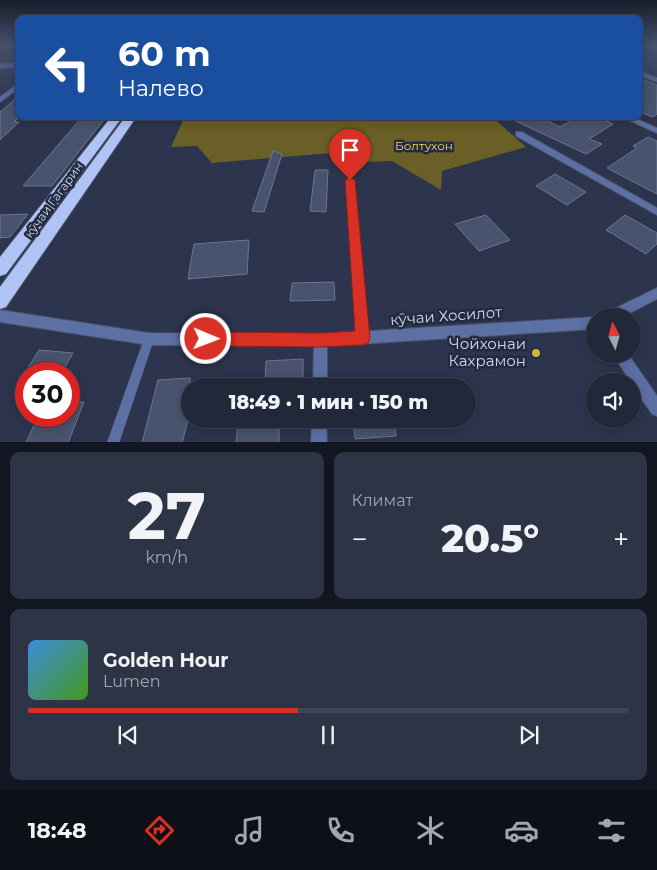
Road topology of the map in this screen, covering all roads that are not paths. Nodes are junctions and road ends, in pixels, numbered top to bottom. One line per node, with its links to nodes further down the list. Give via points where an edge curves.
1 (643, 75): 2 (street)
2 (657, 80)
3 (15, 88): 4 (street)
4 (0, 100)
5 (115, 120): 12 (highway, кӯчаи Гагарин)
6 (129, 120): 14 (highway, кӯчаи Гагарин)
7 (632, 120): 8 (street)
8 (657, 131)
9 (519, 134): 11 (street)
10 (350, 180): 18 (lane)
11 (657, 212)
12 (0, 269)
13 (657, 293): 15 (street)
14 (0, 301)
15 (628, 308)
16 (0, 316): 19 (street, кӯчаи Хосилот)
17 (586, 324): 18 (street, кӯчаи Хосилот)
18 (363, 338): 20 (street, кӯчаи Хосилот)
19 (149, 339): 20 (street, кӯчаи Хосилот); 25 (lane)
20 (321, 340): 22 (street)
21 (626, 363): 23 (street)
22 (320, 378)
23 (657, 409)
24 (319, 428): 26 (street)
25 (113, 442)
26 (319, 442)

